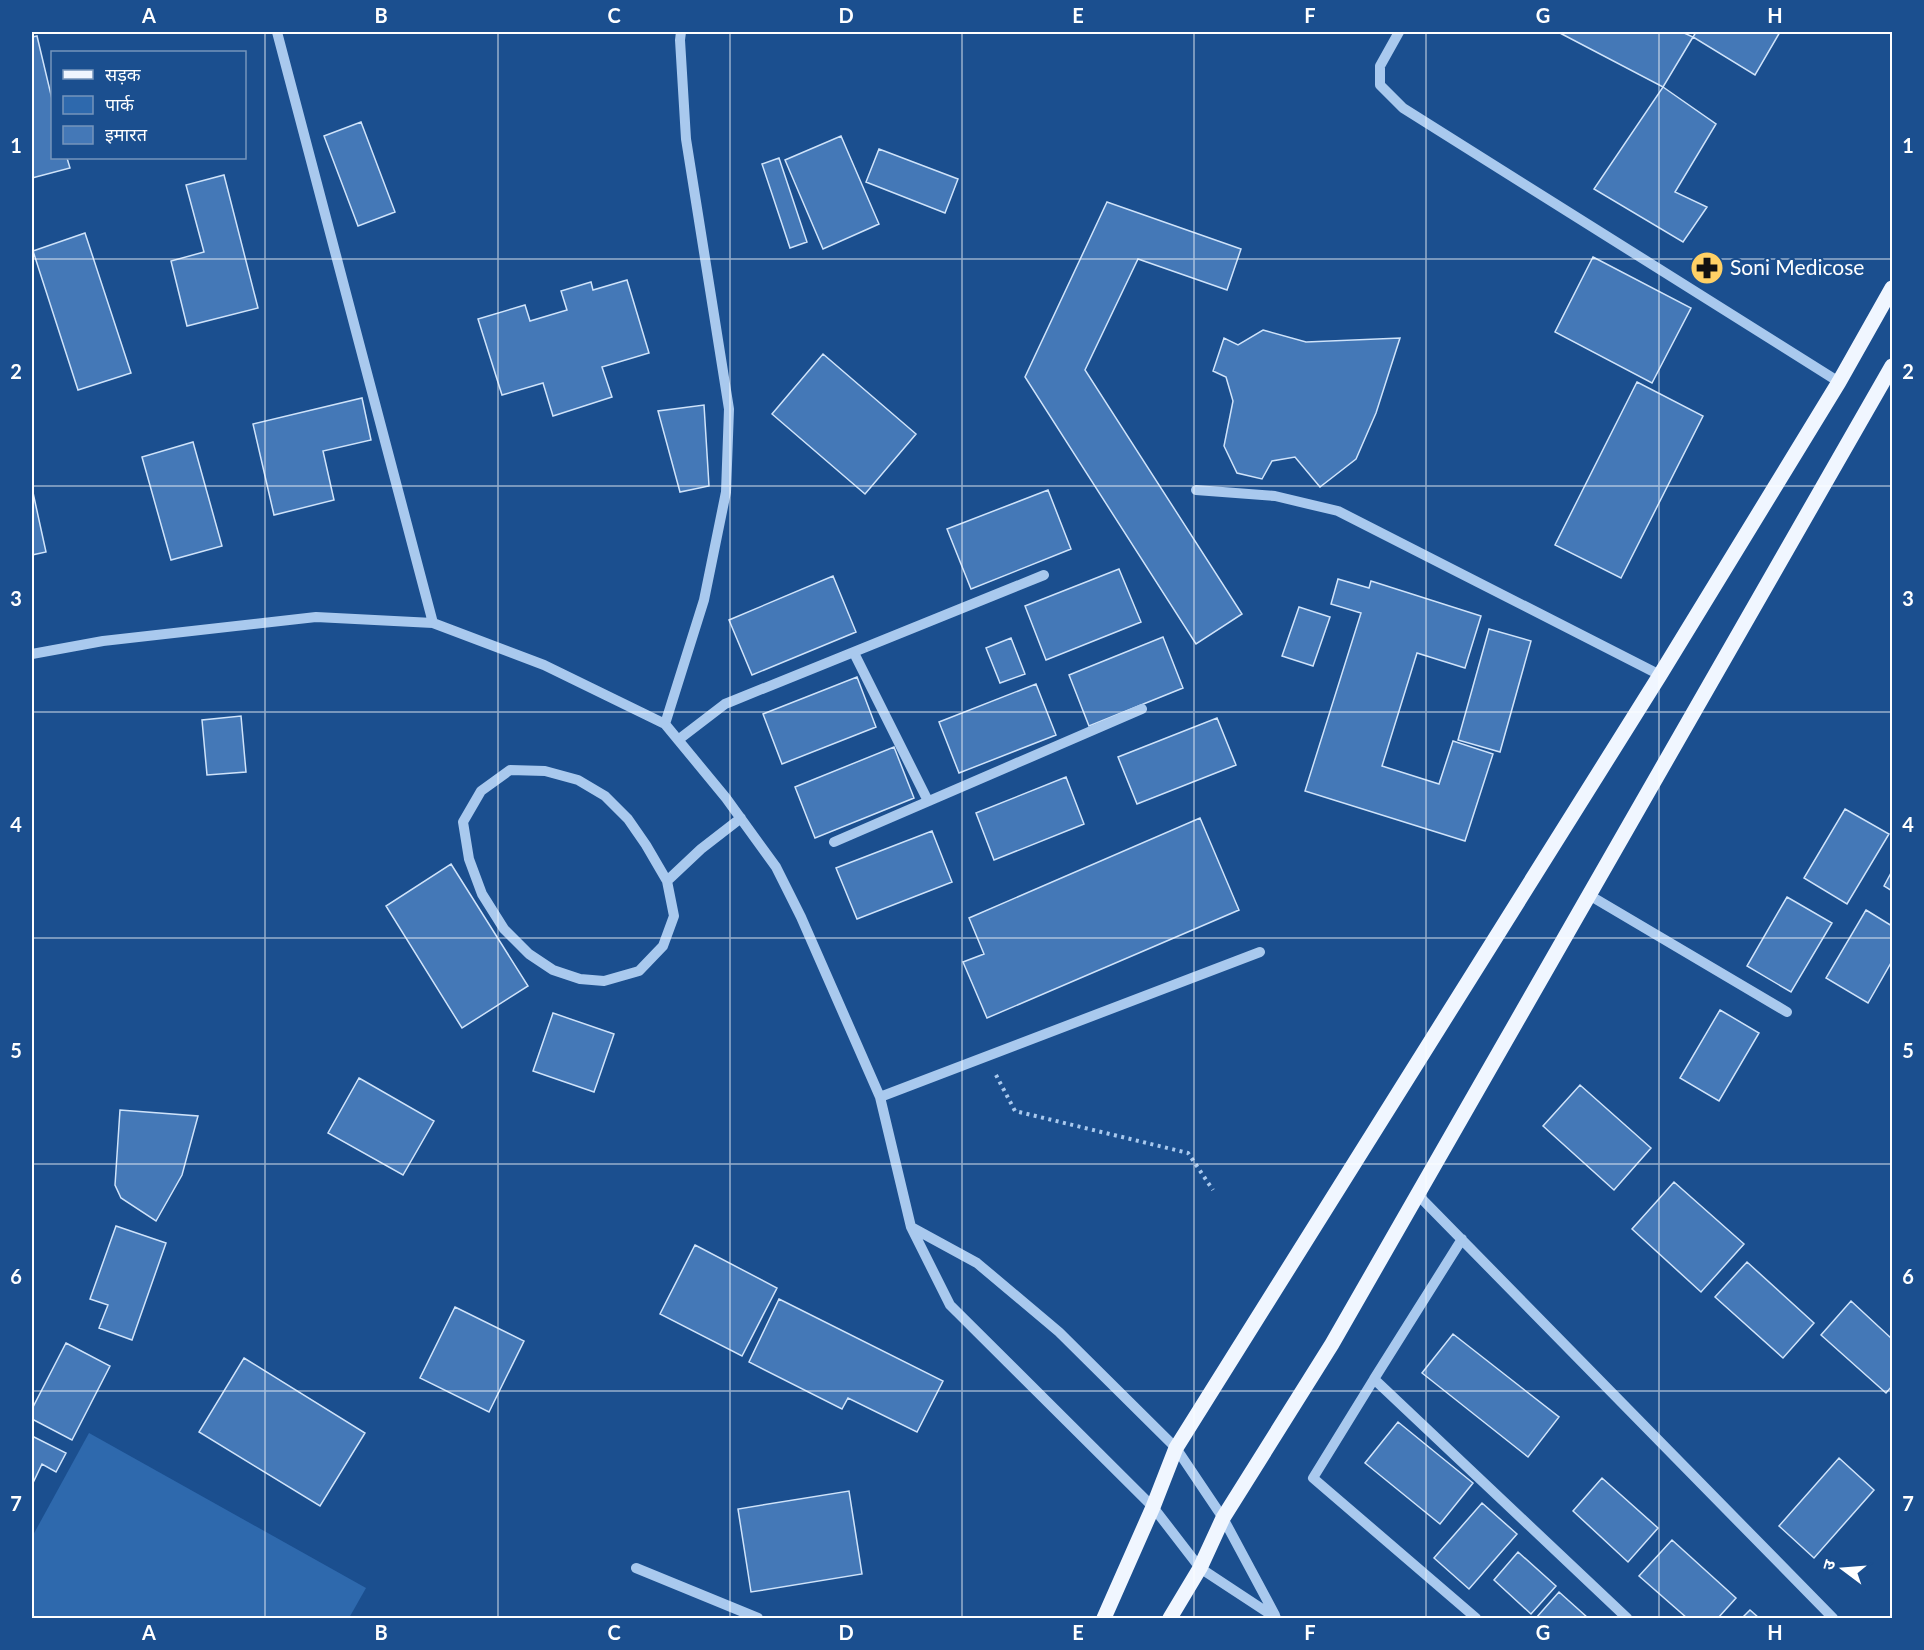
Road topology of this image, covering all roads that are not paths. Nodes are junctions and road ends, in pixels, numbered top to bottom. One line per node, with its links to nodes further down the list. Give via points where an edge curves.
1 (277, 32): 9 (street)
2 (681, 32): 14 (street, via 686,139 729,409 726,492 707,589)
3 (1399, 32): 6 (street, via 1380,66 1380,85 1403,108)
4 (1893, 288): 6 (main road)
5 (1893, 366): 20 (main road)
6 (1839, 382): 12 (main road)
7 (1196, 490): 12 (street, via 1275,496 1338,511)
8 (1044, 575): 10 (street)
9 (433, 623): 11 (street, via 315,617 103,641); 14 (street, via 544,665)
10 (854, 653): 15 (street, via 725,704); 16 (street)
11 (32, 654)
12 (1660, 675): 28 (main road)
13 (1142, 709): 16 (street)
14 (664, 724): 15 (street)
15 (678, 740): 17 (street)
16 (928, 801): 18 (street)
17 (741, 818): 19 (street); 23 (street, via 776,867 796,907)
18 (834, 842)
19 (667, 881): 19 (street, via 674,916 663,946 639,971 603,981 580,979 553,970 529,954 504,929 482,894 469,859 463,822 481,791 510,770 546,771 578,780 605,796 628,819)
20 (1589, 895): 22 (street); 24 (main road)
21 (1260, 952): 23 (street)
22 (1787, 1012)
23 (879, 1097): 25 (street)
24 (1417, 1194): 26 (street); 30 (main road, via 1332,1344)
25 (910, 1227): 28 (street, via 977,1263 1059,1332); 29 (street, via 950,1305)
26 (1462, 1239): 27 (street); 39 (street)
27 (1374, 1379): 37 (street, via 1313,1478); 38 (street)
28 (1176, 1448): 29 (main road); 30 (street)
29 (1153, 1507): 32 (street); 34 (main road)
30 (1223, 1518): 32 (main road); 36 (street)
31 (636, 1568): 33 (street)
32 (1200, 1568): 35 (main road); 36 (street)
33 (759, 1618)
34 (1104, 1618)
35 (1170, 1618)
36 (1276, 1618)
37 (1476, 1618)
38 (1627, 1618)
39 (1833, 1618)

